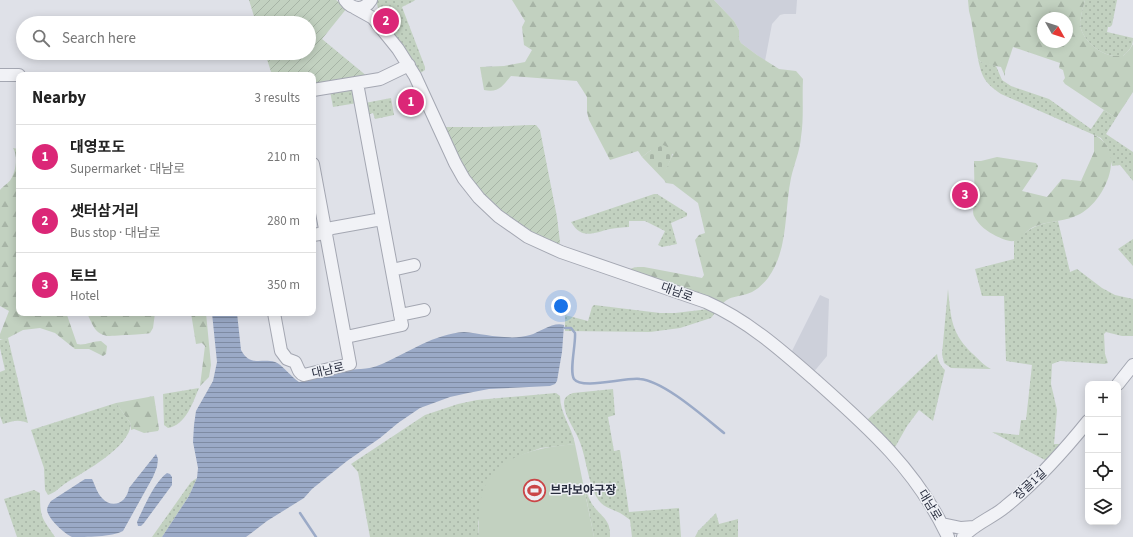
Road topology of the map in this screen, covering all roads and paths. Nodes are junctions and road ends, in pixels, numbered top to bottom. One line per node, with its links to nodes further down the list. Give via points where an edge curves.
1 (371, 0): 2 (street, via 364,7); 3 (street)
2 (348, 2): 3 (street, 대남로)
3 (373, 18): 4 (street, 대남로)
4 (409, 65): 7 (street, via 380,79); 22 (street, 대남로, via 460,171 473,192 491,210 543,244 706,302 754,329 867,427 897,458 923,492)
5 (0, 75): 6 (street)
6 (16, 75)
7 (357, 83): 8 (street); 10 (street)
8 (316, 90)
9 (316, 179): 11 (street, 대남로)
10 (382, 219): 11 (street); 14 (street)
11 (326, 231): 12 (street); 18 (street, 대남로)
12 (316, 235)
13 (414, 265): 14 (street)
14 (392, 270): 16 (street)
15 (424, 310): 16 (street)
16 (400, 315): 18 (street, via 402,325)
17 (275, 316): 18 (street, 대남로, via 281,351 287,359 295,362 299,372 304,375 350,364)
18 (346, 337)
19 (1133, 365): 20 (street)
20 (1120, 381)
21 (1085, 425): 23 (street, 장골1길, via 1027,488 1004,508)
22 (942, 524): 23 (street, via 961,528); 24 (street, 대남로)
23 (974, 527): 25 (street, 장골1길)
24 (948, 537)
25 (963, 537)

